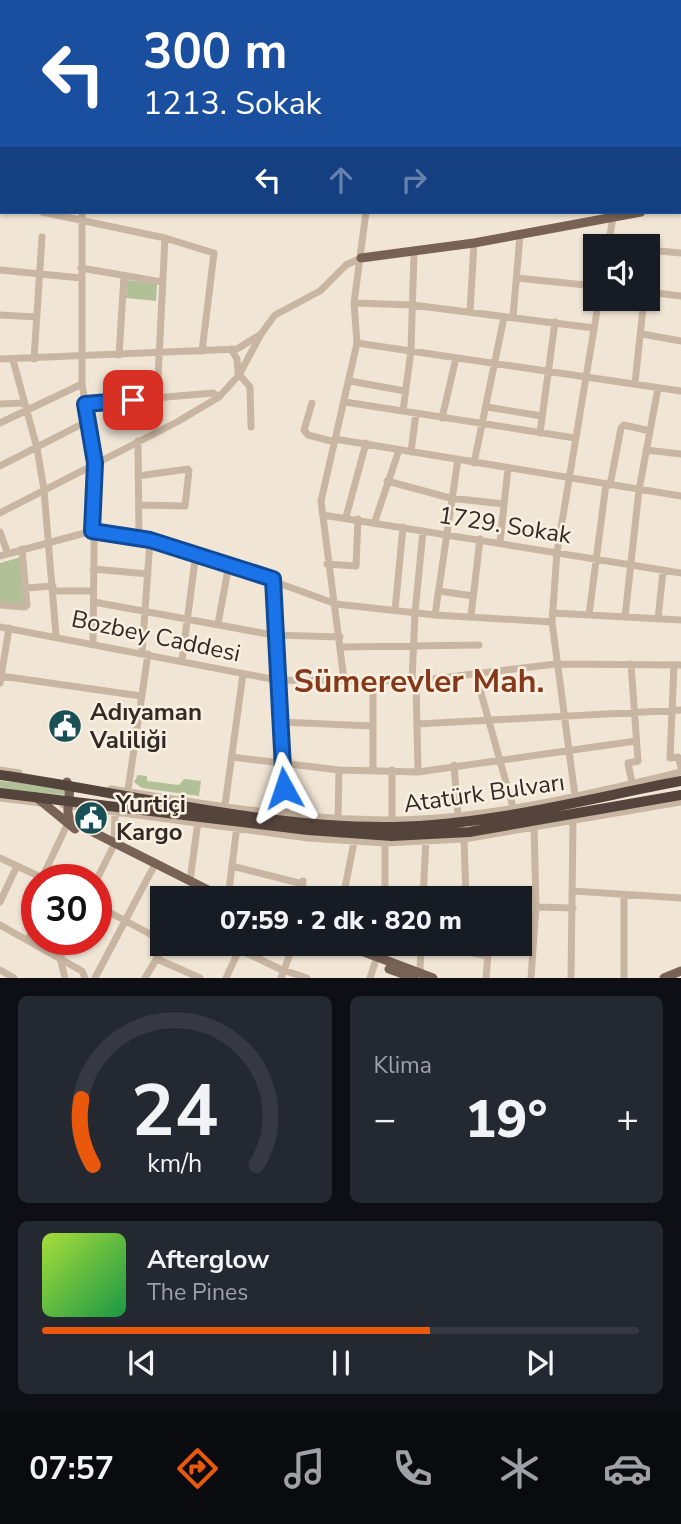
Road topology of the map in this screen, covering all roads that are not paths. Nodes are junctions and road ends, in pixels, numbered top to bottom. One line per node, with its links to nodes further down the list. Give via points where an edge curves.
1 (62, 214): 4 (street)
2 (366, 214): 16 (street)
3 (630, 214): 5 (main road)
4 (82, 216): 9 (street); 17 (street)
5 (613, 217): 6 (street); 7 (main road)
6 (610, 234)
7 (520, 235): 10 (main road); 22 (street)
8 (42, 237): 19 (street)
9 (165, 238): 12 (street); 23 (street)
10 (474, 243): 13 (main road); 31 (street)
11 (660, 251): 14 (street)
12 (214, 253): 15 (street); 42 (street)
13 (414, 253): 16 (main road); 28 (street)
14 (681, 253)
15 (223, 255)
16 (361, 258): 27 (street); 37 (street, via 346,265 320,291 282,310)
17 (81, 268): 20 (street); 21 (street)
18 (0, 270): 19 (street)
19 (38, 273): 21 (street); 33 (street)
20 (124, 276): 23 (street); 45 (street)
21 (81, 278): 46 (street)
22 (517, 278): 24 (street); 34 (street)
23 (162, 282): 44 (street)
24 (583, 285)
25 (660, 293): 26 (street)
26 (681, 296)
27 (354, 303): 28 (street); 40 (street)
28 (412, 305): 31 (street); 43 (street)
29 (597, 311): 36 (street)
30 (643, 311): 38 (street)
31 (470, 312): 34 (street)
32 (0, 315): 33 (street)
33 (36, 317): 49 (street)
34 (508, 317): 35 (street); 51 (street)
35 (555, 321): 36 (street); 52 (street)
36 (594, 328): 54 (street)
37 (261, 334): 41 (street); 53 (street)
38 (642, 334): 39 (street); 56 (street)
39 (681, 341)
40 (357, 343): 43 (street); 55 (street)
41 (231, 349): 42 (street); 53 (street)
42 (202, 351): 44 (street)
43 (411, 351): 47 (street); 59 (street)
44 (158, 353): 45 (street); 62 (street)
45 (119, 355): 46 (street)
46 (81, 356): 49 (street); 57 (street)
47 (456, 358): 51 (street); 72 (street)
48 (0, 359): 50 (street)
49 (34, 359): 50 (street)
50 (13, 360): 67 (street)
51 (496, 363): 52 (street); 68 (street)
52 (549, 373): 54 (street); 71 (street)
53 (239, 375): 61 (street); 76 (street, via 250,387)
54 (586, 378): 56 (street); 79 (street)
55 (350, 381): 59 (street); 64 (street)
56 (635, 383): 58 (street)
57 (82, 384): 66 (street); 67 (street)
58 (657, 388): 60 (street); 77 (street)
59 (405, 391): 69 (street)
60 (681, 391)
61 (219, 397): 62 (street, via 214,393); 81 (street)
62 (157, 398): 66 (street)
63 (312, 402): 80 (street, via 304,430 308,435)
64 (345, 402): 69 (street); 80 (street)
65 (0, 404): 67 (street)
66 (85, 404): 73 (street)
67 (24, 407): 74 (street); 83 (street)
68 (487, 407): 71 (street); 75 (street)
69 (403, 411): 70 (street)
70 (416, 413): 72 (street); 86 (street)
71 (542, 416): 78 (street)
72 (442, 418): 75 (street)
73 (86, 422): 83 (street); 89 (street)
74 (0, 423)
75 (483, 424): 78 (street); 90 (street)
76 (251, 427)
77 (650, 431): 85 (street); 96 (street, via 621,428)
78 (540, 433): 79 (street)
79 (575, 438): 94 (street)
80 (335, 440): 82 (street); 104 (street, via 321,501)
81 (138, 441): 89 (street); 93 (street)
82 (366, 443): 84 (street); 105 (street)
83 (37, 448): 91 (street); 98 (street)
84 (400, 450): 86 (street); 95 (street)
85 (646, 450): 87 (street); 97 (street)
86 (411, 452): 88 (street)
87 (681, 454)
88 (458, 459): 90 (street); 100 (street)
89 (95, 463): 98 (street); 109 (street)
90 (474, 463): 92 (street)
91 (0, 466)
92 (508, 468): 94 (street); 101 (street)
93 (138, 476): 102 (street); 102 (street, via 188,469 185,506)
94 (568, 477): 96 (street); 119 (street)
95 (387, 481): 100 (street); 107 (street)
96 (608, 485): 97 (street); 122 (street)
97 (639, 490): 99 (street); 125 (street)
98 (44, 491): 103 (street); 116 (street)
99 (681, 496)
100 (450, 498): 101 (street); 112 (street)
101 (504, 504): 117 (street)
102 (139, 505): 113 (street)
103 (0, 513)
104 (323, 515): 105 (street, 1729. Sokak); 124 (street)
105 (346, 517): 106 (street, 1729. Sokak)
106 (358, 519): 107 (street, 1729. Sokak); 124 (street, via 356,566)
107 (375, 521): 108 (street, 1729. Sokak)
108 (403, 527): 110 (street, 1729. Sokak); 140 (street)
109 (92, 531): 113 (street); 116 (street); 126 (street)
110 (423, 531): 112 (street, 1729. Sokak); 141 (street)
111 (0, 532): 121 (street)
112 (445, 535): 114 (street, 1729. Sokak); 134 (street)
113 (139, 538): 115 (street)
114 (480, 539): 117 (street, 1729. Sokak); 135 (street)
115 (150, 540): 120 (street); 129 (street)
116 (48, 542): 118 (street); 132 (street)
117 (500, 542): 119 (street, 1729. Sokak)
118 (22, 550): 121 (street); 131 (street)
119 (557, 552): 122 (street, 1729. Sokak); 145 (street)
120 (197, 554): 123 (street); 147 (street)
121 (4, 555)
122 (596, 559): 125 (street, 1729. Sokak); 143 (street)
123 (229, 564): 130 (street); 150 (street)
124 (327, 564): 137 (street)
125 (629, 565): 127 (street, 1729. Sokak); 146 (street)
126 (93, 569): 129 (street); 133 (street)
127 (663, 571): 128 (street, 1729. Sokak); 148 (street)
128 (681, 573)
129 (148, 574): 139 (street)
130 (273, 579): 137 (street); 154 (street)
131 (26, 588): 132 (street); 138 (street, via 25,607)
132 (53, 588): 133 (street); 153 (street)
133 (93, 591): 136 (street)
134 (439, 591): 135 (street); 142 (street)
135 (473, 596): 144 (street)
136 (94, 602): 139 (street); 156 (street)
137 (336, 604): 140 (street); 155 (street)
138 (0, 605)
139 (146, 610): 147 (street); 160 (street)
140 (395, 610): 141 (street)
141 (415, 613): 142 (street); 159 (street)
142 (435, 615): 144 (street)
143 (589, 615): 145 (street); 146 (street)
144 (471, 617): 145 (street)
145 (553, 617): 162 (street)
146 (625, 617): 148 (street)
147 (187, 618): 150 (street); 161 (street)
148 (658, 620): 149 (street)
149 (681, 620)
150 (218, 624): 154 (street)
151 (0, 627): 152 (street, Bozbey Caddesi)
152 (9, 628): 153 (street, Bozbey Caddesi); 165 (street)
153 (55, 635): 156 (street, Bozbey Caddesi)
154 (273, 635): 155 (street); 170 (street)
155 (340, 637): 158 (street)
156 (93, 643): 160 (street, Bozbey Caddesi)
157 (479, 645): 159 (street)
158 (342, 647): 159 (street); 171 (street)
159 (413, 647): 172 (street)
160 (145, 653): 161 (street, Bozbey Caddesi); 173 (street)
161 (182, 660): 166 (street, Bozbey Caddesi)
162 (556, 664): 163 (street, Bozbey Caddesi); 167 (street, Bozbey Caddesi); 177 (street)
163 (631, 664): 164 (street, Bozbey Caddesi); 176 (street)
164 (677, 665): 174 (street)
165 (1, 666): 168 (street)
166 (243, 674): 170 (street, Bozbey Caddesi); 184 (street)
167 (477, 675): 172 (street, Bozbey Caddesi); 179 (street)
168 (1, 679): 173 (street)
169 (373, 679): 171 (street, Bozbey Caddesi); 172 (street, Bozbey Caddesi); 181 (street)
170 (277, 680): 171 (street, Bozbey Caddesi); 178 (street)
171 (344, 680)
172 (414, 681): 180 (street)
173 (141, 696): 197 (street)
174 (671, 710): 175 (street); 176 (street); 190 (street, via 670,758 678,757)
175 (681, 710)
176 (633, 712): 177 (street); 182 (street)
177 (565, 715): 179 (street); 183 (street)
178 (279, 722): 181 (street); 186 (street)
179 (492, 722): 180 (street); 185 (street)
180 (417, 724): 192 (street)
181 (372, 726): 191 (street)
182 (636, 741): 183 (street); 196 (street, via 638,761 628,763)
183 (567, 752): 185 (street); 200 (street)
184 (232, 757): 186 (street); 205 (street)
185 (500, 758): 187 (street); 206 (street)
186 (281, 762): 188 (street); 208 (street)
187 (454, 765): 192 (street); 209 (street)
188 (339, 770): 191 (street); 211 (street)
189 (393, 770): 191 (street); 192 (street); 212 (street)
190 (681, 770): 196 (street)
191 (373, 771)
192 (418, 772)
193 (0, 773): 195 (highway, Atatürk Bulvarı)
194 (681, 781): 195 (highway, Atatürk Bulvarı, via 518,814 392,827 224,812)
195 (67, 783): 197 (street); 204 (main road)
196 (632, 783): 200 (street)
197 (128, 790): 205 (street)
198 (0, 793): 202 (highway, Atatürk Bulvarı)
199 (681, 795): 210 (highway, Atatürk Bulvarı)
200 (575, 796): 206 (street)
201 (0, 798): 202 (street)
202 (39, 800): 204 (highway, Atatürk Bulvarı); 215 (main road)
203 (681, 803): 210 (street)
204 (69, 804): 207 (street); 218 (highway, Atatürk Bulvarı); 222 (main road, via 71,821)
205 (225, 805): 208 (street)
206 (513, 807): 209 (street)
207 (115, 813): 213 (street); 222 (street)
208 (287, 813): 211 (street)
209 (458, 815): 212 (street)
210 (587, 816): 214 (street); 216 (highway, Atatürk Bulvarı)
211 (338, 818): 212 (street)
212 (392, 820)
213 (198, 821): 217 (street); 230 (street)
214 (573, 822): 216 (street); 239 (street)
215 (67, 825): 222 (main road); 224 (street)
216 (534, 826): 218 (highway, Atatürk Bulvarı); 219 (street); 244 (street)
217 (237, 827): 220 (street); 227 (street)
218 (426, 839): 219 (street); 221 (street); 237 (street)
219 (464, 839): 238 (street)
220 (354, 842): 221 (street); 235 (street)
221 (385, 843): 236 (street)
222 (114, 845): 225 (street); 229 (main road); 230 (main road)
223 (0, 859): 226 (street)
224 (51, 864)
225 (104, 864)
226 (17, 866): 228 (street); 242 (street)
227 (232, 866): 233 (street); 234 (street, via 303,882)
228 (21, 868)
229 (153, 868): 231 (main road); 247 (street)
230 (190, 881): 232 (main road)
231 (184, 886)
232 (201, 886)
233 (228, 886)
234 (302, 886)
235 (345, 886)
236 (384, 886)
237 (424, 886)
238 (466, 886)
239 (573, 891): 240 (street); 243 (street)
240 (624, 895): 241 (street); 284 (street)
241 (681, 898)
242 (0, 902)
243 (573, 908): 244 (street); 283 (street)
244 (536, 912): 246 (street); 282 (street)
245 (112, 913): 247 (street)
246 (532, 913)
247 (127, 921): 249 (street); 273 (street)
248 (0, 925): 250 (street)
249 (150, 934)
250 (21, 936)
251 (55, 955): 262 (street)
252 (61, 955): 262 (street)
253 (159, 956): 263 (street)
254 (236, 956): 276 (street)
255 (253, 956): 265 (street)
256 (288, 956): 265 (street)
257 (364, 956): 264 (main road)
258 (368, 956): 264 (main road)
259 (376, 956): 264 (street)
260 (420, 956): 269 (street)
261 (488, 956): 281 (street)
262 (60, 958): 271 (street); 272 (street, via 82,971)
263 (157, 960): 274 (street); 275 (street)
264 (376, 960): 268 (main road); 269 (main road); 279 (street)
265 (283, 969): 277 (street); 278 (street)
266 (0, 970): 270 (street)
267 (681, 973): 285 (main road); 286 (main road)
268 (403, 976): 269 (main road)
269 (417, 976): 280 (main road)
270 (14, 978)
271 (65, 978)
272 (85, 978)
273 (95, 978)
274 (145, 978)
275 (200, 978)
276 (226, 978)
277 (281, 978)
278 (307, 978)
279 (370, 978)
280 (433, 978)
281 (486, 978)
282 (531, 978)
283 (571, 978)
284 (624, 978)
285 (664, 978)
286 (674, 978)

